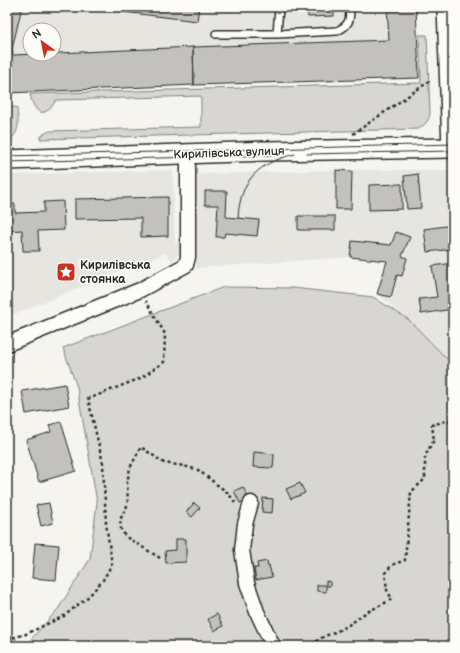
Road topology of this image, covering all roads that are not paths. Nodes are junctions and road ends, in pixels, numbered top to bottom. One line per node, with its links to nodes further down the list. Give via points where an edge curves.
1 (279, 7): 5 (lane)
2 (350, 7): 5 (lane, via 348,24 337,31)
3 (446, 7): 6 (main road, Кирилівська вулиця, via 452,148)
4 (216, 34): 5 (lane)
5 (277, 34)
6 (188, 154): 7 (main road, Кирилівська вулиця); 8 (street, via 188,262 182,269 140,290)
7 (7, 160)
8 (7, 344)
9 (251, 503): 10 (street, via 242,550 247,583)
10 (273, 646)

